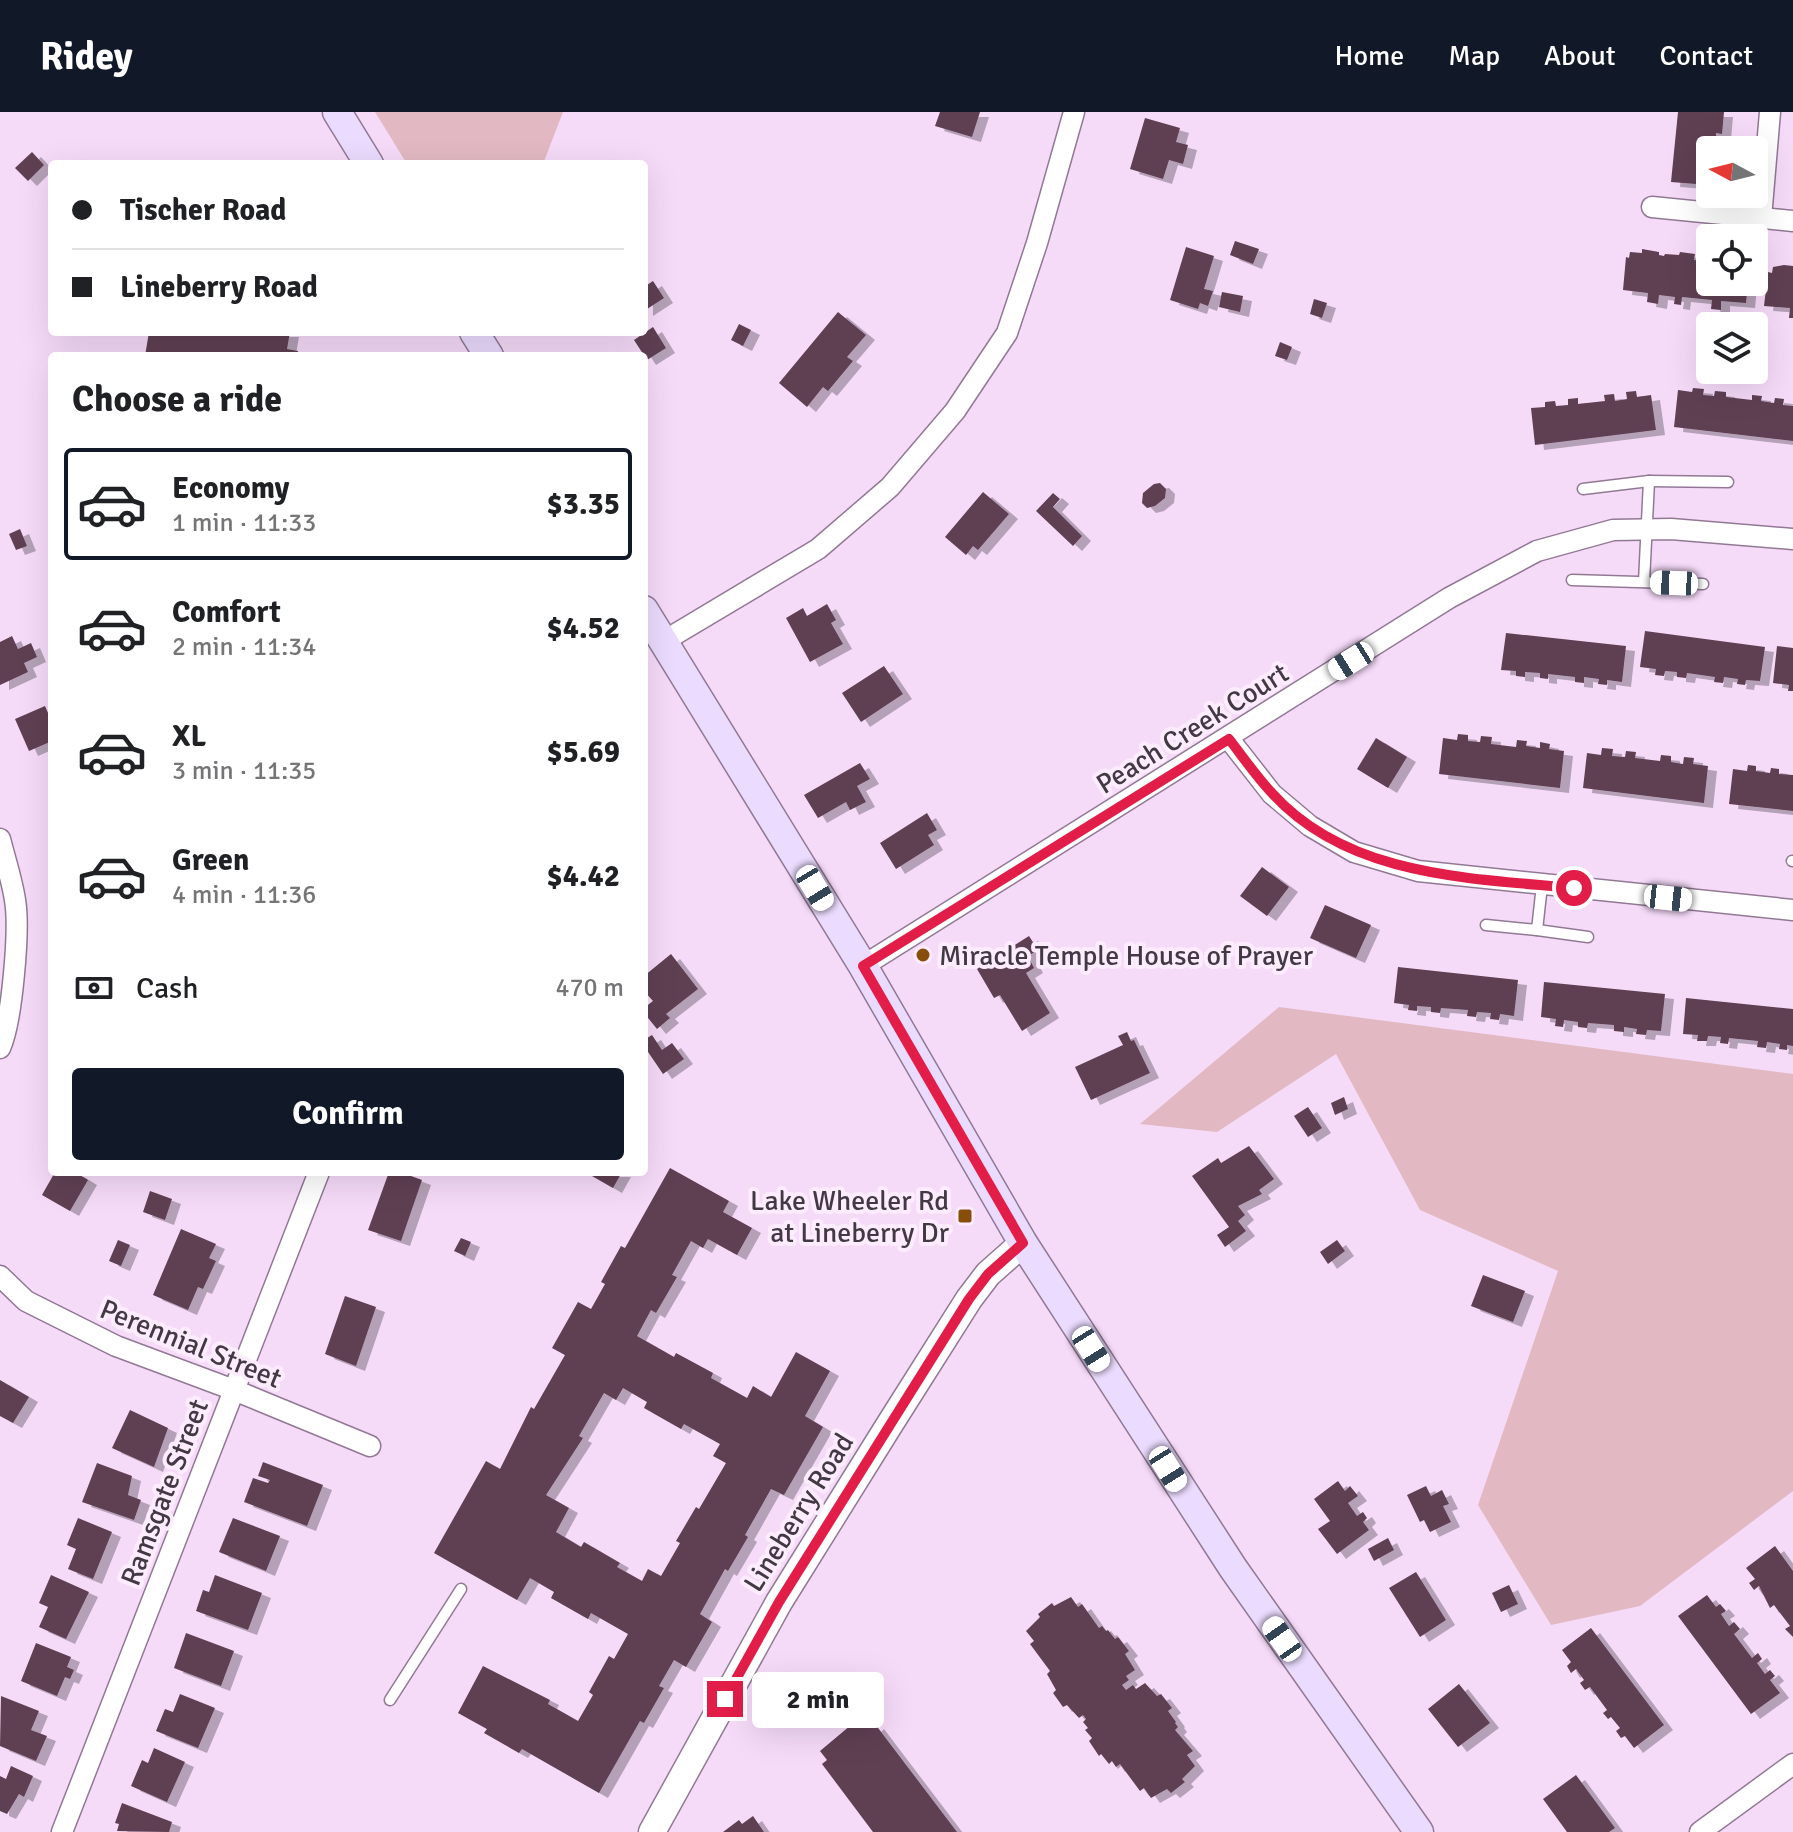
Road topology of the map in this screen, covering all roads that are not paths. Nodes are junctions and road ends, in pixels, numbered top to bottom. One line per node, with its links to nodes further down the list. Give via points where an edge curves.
1 (337, 112): 4 (main road)
2 (1074, 112): 17 (street, via 1007,333 955,411 890,487 818,549)
3 (1770, 112): 6 (street)
4 (367, 160)
5 (1652, 207): 6 (street)
6 (1761, 218): 7 (street)
7 (1793, 221)
8 (1649, 481): 9 (lane); 10 (lane); 11 (lane)
9 (1728, 482)
10 (1583, 489)
11 (1647, 530): 12 (street, Peach Creek Court); 14 (lane); 18 (street, Peach Creek Court, via 1613,530 1537,551 1449,598)
12 (1793, 539)
13 (1572, 580): 14 (lane)
14 (1644, 582): 15 (lane)
15 (1703, 584)
16 (648, 616): 17 (main road)
17 (664, 641): 25 (main road)
18 (1229, 739): 20 (street, via 1272,794 1310,826 1354,852 1418,871); 25 (street, Peach Creek Court)
19 (0, 839): 26 (street, via 16,903 14,972)
20 (1542, 885): 21 (street); 23 (lane)
21 (1793, 910)
22 (1486, 925): 23 (lane)
23 (1537, 930): 24 (lane)
24 (1588, 937)
25 (863, 966): 28 (main road)
26 (0, 1048)
27 (317, 1176): 30 (street, Ramsgate Street)
28 (1023, 1243): 36 (street, Lineberry Road, via 988,1274 896,1415 779,1602); 37 (main road, via 1233,1568)
29 (0, 1276): 30 (street, Perennial Street, via 26,1301 116,1346)
30 (234, 1390): 31 (street, Perennial Street); 35 (street, Ramsgate Street)
31 (370, 1446)
32 (461, 1589): 33 (lane)
33 (390, 1700)
34 (1793, 1764): 38 (street)
35 (62, 1832)
36 (652, 1832)
37 (1419, 1832)
38 (1700, 1832)

